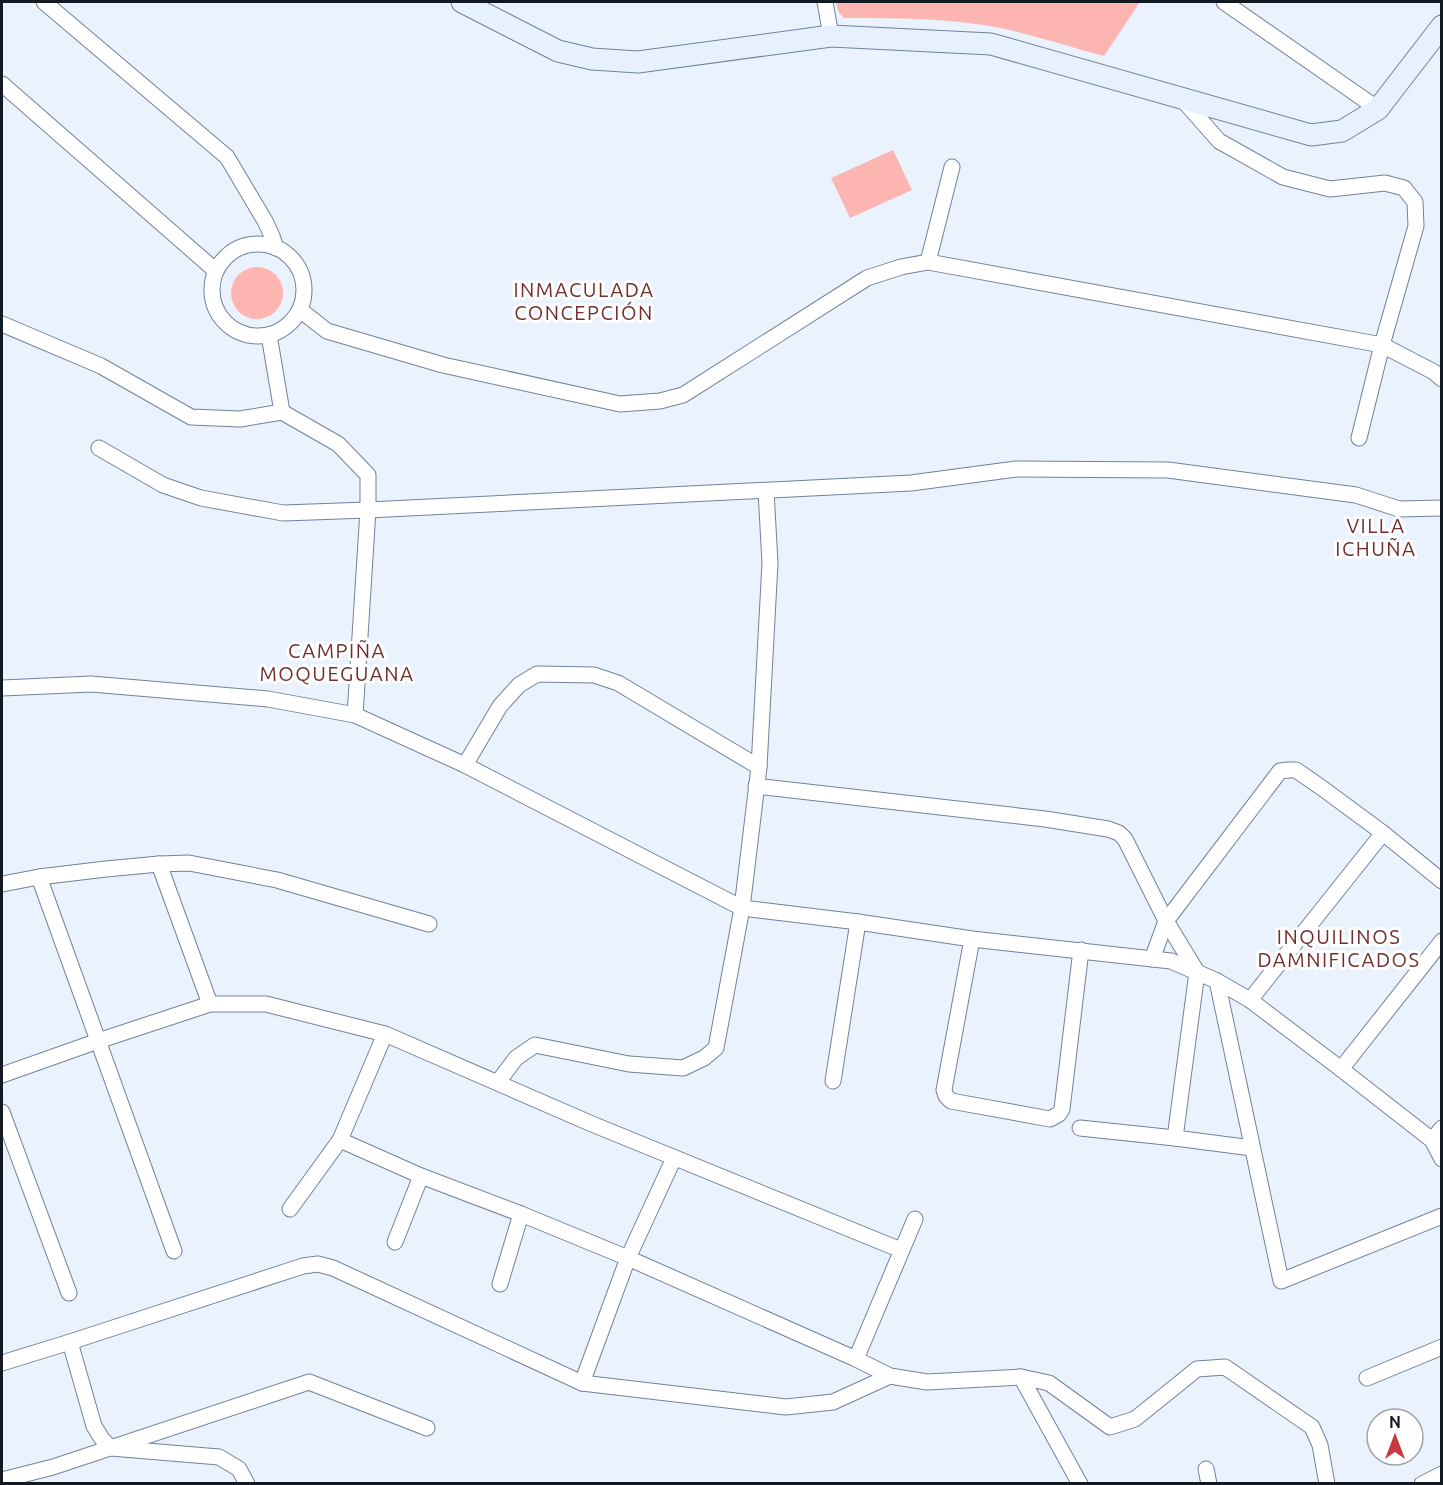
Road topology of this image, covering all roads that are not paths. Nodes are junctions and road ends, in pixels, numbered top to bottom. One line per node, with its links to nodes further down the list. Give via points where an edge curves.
1 (44, 2): 11 (street, via 227,157 265,221)
2 (462, 2): 6 (street, via 558,51 592,59 638,62)
3 (825, 2): 6 (street)
4 (1224, 2): 9 (street)
5 (1442, 26): 9 (street)
6 (831, 36): 8 (street, via 991,44)
7 (2, 84): 13 (street)
8 (1182, 99): 9 (street, via 1311,135 1342,131); 17 (street, via 1219,141 1283,177 1330,189 1385,183 1404,188 1415,202 1416,226)
9 (1378, 109)
10 (952, 167): 12 (street)
11 (276, 248): 13 (street, via 261,244 241,248 224,259); 14 (street, via 298,268 304,297)
12 (928, 262): 14 (street, via 867,278 683,395 660,401 620,404 443,365 327,331); 17 (street)
13 (216, 271): 16 (street, via 212,300 227,325 240,333)
14 (300, 310): 16 (street, via 292,321)
15 (2, 324): 19 (street, via 102,366 191,417 240,419)
16 (269, 335): 19 (street)
17 (1382, 345): 18 (street); 20 (street)
18 (1442, 380)
19 (282, 411): 24 (street, via 338,444 368,475)
20 (1359, 438)
21 (99, 448): 24 (street, via 163,484 201,498 283,513)
22 (766, 491): 23 (street, via 911,483 1016,470 1168,471 1356,495 1399,508); 24 (street); 28 (street, via 770,563)
23 (1442, 508)
24 (368, 510): 26 (street)
25 (2, 688): 26 (street, via 91,684 268,699)
26 (355, 715): 27 (street)
27 (465, 765): 28 (street, via 500,706 519,685 537,674 594,675 618,682); 35 (street)
28 (759, 767): 29 (street)
29 (756, 786): 35 (street); 36 (street, via 1108,829 1125,839)
30 (1383, 833): 33 (street); 36 (street, via 1296,770 1280,771); 45 (street)
31 (159, 864): 32 (street); 38 (street, via 189,863 277,880); 46 (street)
32 (39, 877): 34 (street); 48 (street)
33 (1442, 881)
34 (2, 884)
35 (742, 908): 37 (street); 52 (street, via 716,1048 704,1058 683,1068 629,1064 535,1045 516,1058)
36 (1166, 921): 42 (street); 43 (street)
37 (858, 922): 39 (street); 51 (street)
38 (429, 924)
39 (972, 939): 41 (street); 41 (street, via 946,1096 951,1101 1050,1119 1062,1109)
40 (1442, 941): 49 (street)
41 (1081, 950): 42 (street)
42 (1152, 959): 43 (street, via 1171,961)
43 (1197, 972): 44 (street); 56 (street)
44 (1216, 981): 45 (street); 58 (street)
45 (1250, 1000): 49 (street)
46 (210, 1004): 47 (street, via 266,1004); 48 (street)
47 (385, 1034): 52 (street); 57 (street)
48 (98, 1041): 50 (street); 68 (street)
49 (1341, 1069): 55 (street)
50 (2, 1075)
51 (833, 1081)
52 (498, 1082): 59 (street)
53 (2, 1112): 71 (street)
54 (1080, 1128): 56 (street)
55 (1437, 1134): 60 (street)
56 (1175, 1138): 58 (street)
57 (340, 1140): 61 (street); 62 (street)
58 (1252, 1148): 64 (street, via 1281,1281)
59 (674, 1158): 67 (street); 69 (street)
60 (1442, 1160)
61 (421, 1176): 63 (street); 66 (street)
62 (290, 1209)
63 (521, 1214): 69 (street); 70 (street)
64 (1442, 1216)
65 (915, 1219): 67 (street)
66 (395, 1242)
67 (901, 1250): 74 (street)
68 (174, 1251)
69 (628, 1258): 74 (street); 79 (street)
70 (500, 1284)
71 (69, 1293)
72 (70, 1342): 75 (street); 79 (street, via 318,1264); 81 (street, via 94,1426)
73 (1442, 1347): 78 (street)
74 (856, 1359): 76 (street)
75 (2, 1363)
76 (890, 1376): 77 (street, via 927,1382); 79 (street, via 833,1402 786,1407)
77 (1021, 1377): 85 (street); 86 (street, via 1048,1383 1110,1427 1135,1419 1197,1369 1225,1367 1312,1427 1320,1445)
78 (1367, 1378)
79 (582, 1383)
80 (427, 1428): 81 (street, via 309,1382)
81 (111, 1448): 83 (street); 84 (street, via 219,1457 239,1469)
82 (1442, 1474): 87 (street)
83 (2, 1480)
84 (247, 1484)
85 (1080, 1484)
86 (1327, 1484)
87 (1422, 1484)

